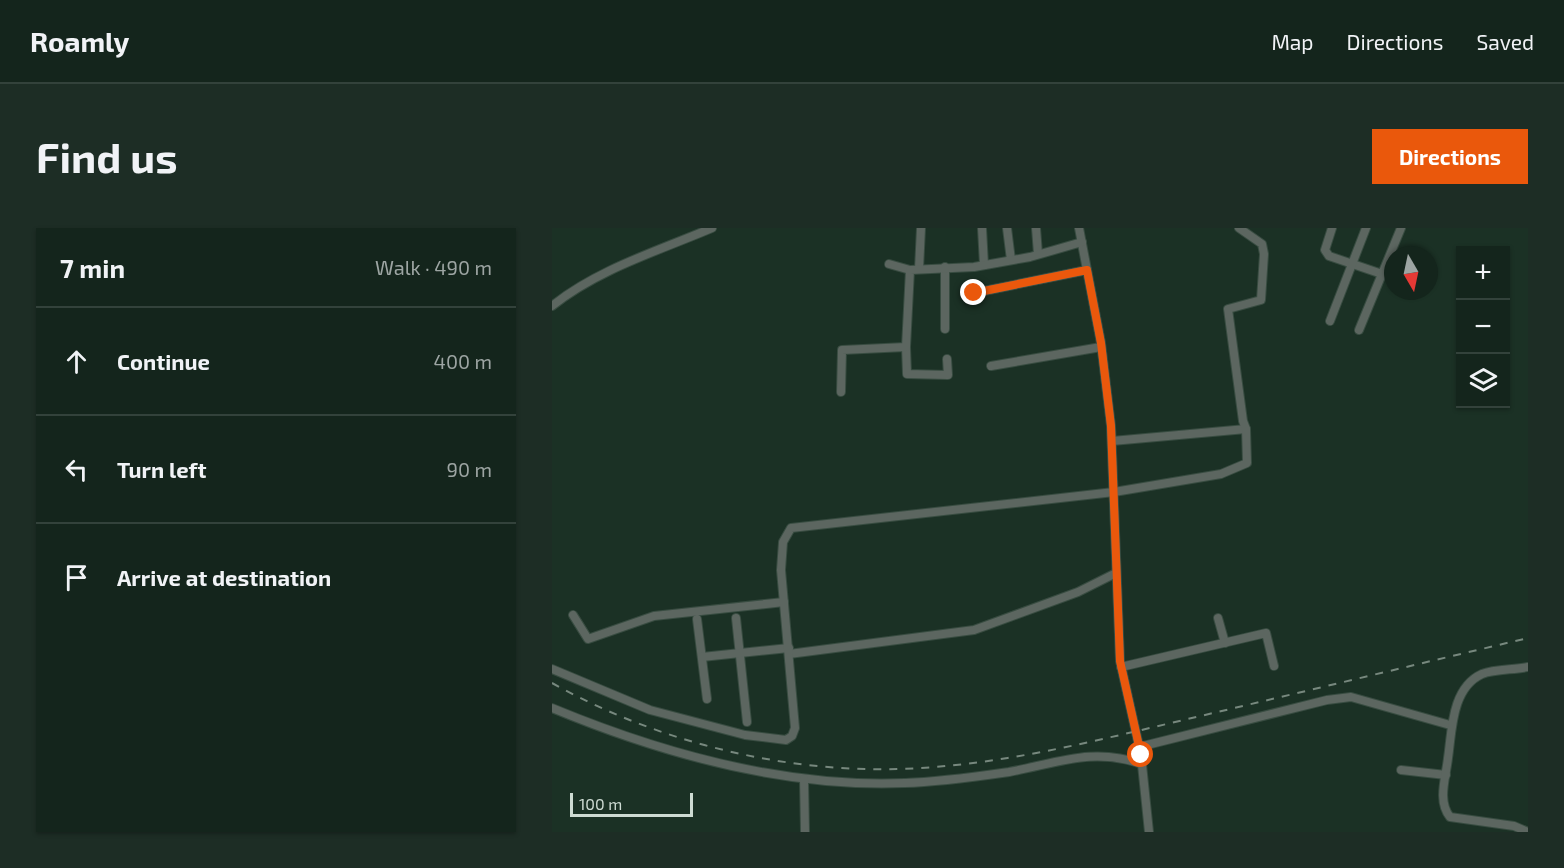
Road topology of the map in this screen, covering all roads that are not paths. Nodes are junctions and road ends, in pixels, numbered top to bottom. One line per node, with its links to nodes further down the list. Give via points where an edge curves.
1 (712, 228): 22 (street, via 591,279)
2 (921, 228): 18 (street)
3 (982, 228): 16 (street)
4 (1007, 228): 13 (street)
5 (1036, 228): 12 (street)
6 (1079, 228): 11 (street)
7 (1239, 228): 31 (street, via 1262,244 1264,254 1260,300 1228,309)
8 (1332, 228): 15 (street, via 1324,250 1329,256)
9 (1366, 228): 15 (street)
10 (1401, 228): 20 (street)
11 (1082, 242): 12 (street); 19 (street)
12 (1038, 254): 13 (street)
13 (1011, 260): 16 (street)
14 (889, 264): 18 (street)
15 (1354, 264): 20 (street); 23 (street)
16 (984, 265): 17 (street)
17 (945, 267): 18 (street); 24 (street)
18 (915, 269): 26 (street)
19 (1087, 270): 21 (street); 27 (street)
20 (1382, 274): 25 (street)
21 (974, 293)
22 (552, 306)
23 (1330, 321)
24 (945, 329)
25 (1359, 330)
26 (906, 347): 28 (street, via 907,374 948,375); 30 (street, via 842,350)
27 (1101, 347): 29 (street); 32 (street)
28 (947, 358)
29 (990, 366)
30 (841, 392)
31 (1246, 429): 32 (street); 33 (street, via 1247,463 1221,474)
32 (1112, 441): 33 (street)
33 (1114, 492): 34 (street); 35 (street, via 791,528 783,542)
34 (1116, 573): 41 (street, via 1078,592 974,630); 45 (street)
35 (784, 602): 36 (street, via 654,616 588,639); 41 (street)
36 (573, 615)
37 (736, 618): 42 (street)
38 (1218, 618): 40 (street)
39 (697, 619): 43 (street)
40 (1225, 642): 44 (street, via 1266,633); 45 (street)
41 (789, 651): 42 (street); 47 (street, via 795,728 786,740 745,735 650,710)
42 (740, 653): 43 (street); 50 (street)
43 (702, 657): 48 (street)
44 (1274, 666)
45 (1121, 667): 52 (street)
46 (1528, 667): 51 (street, via 1482,674 1458,700)
47 (552, 669)
48 (707, 699)
49 (552, 708): 56 (street, via 592,725 700,759)
50 (747, 722)
51 (1450, 725): 52 (street, via 1351,697); 55 (street)
52 (1139, 747): 53 (street)
53 (1142, 764): 56 (street, via 1121,757 1090,755 947,781 863,784); 58 (street)
54 (1401, 770): 55 (street)
55 (1446, 775): 59 (street, via 1444,809 1450,817 1514,826)
56 (804, 779): 57 (street)
57 (805, 832)
58 (1149, 832)
59 (1528, 832)

